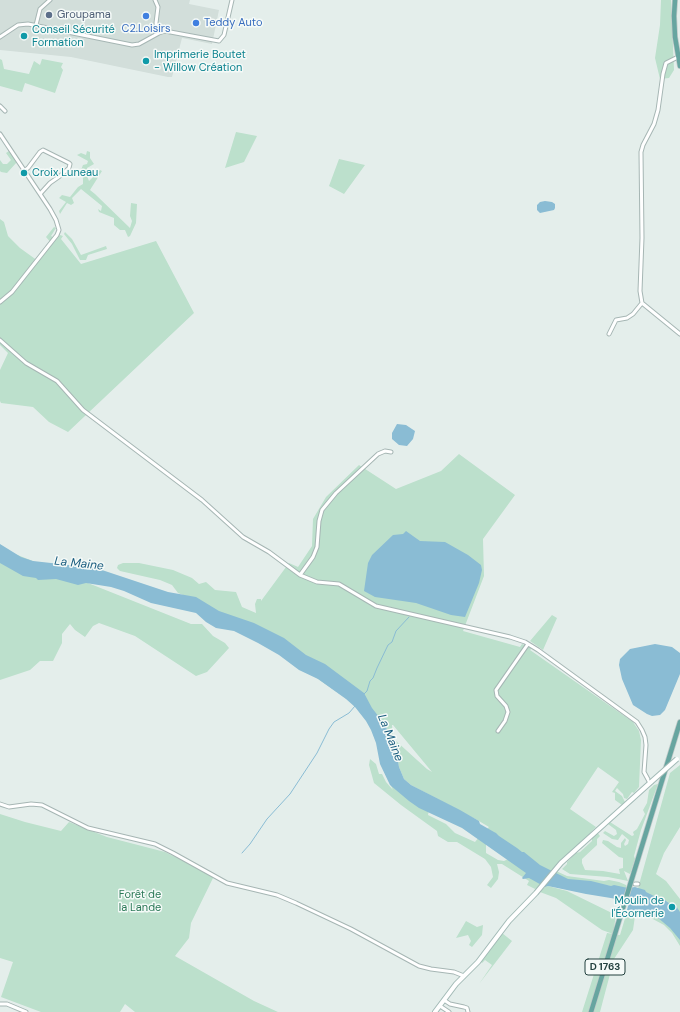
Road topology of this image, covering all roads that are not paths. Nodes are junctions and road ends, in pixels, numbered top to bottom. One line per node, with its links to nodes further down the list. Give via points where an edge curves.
1 (50, 0): 5 (street, via 40,9)
2 (155, 0): 6 (street, via 158,7 156,23)
3 (232, 0): 6 (street, via 224,35 220,41 168,32)
4 (675, 0): 8 (main road)
5 (36, 25): 6 (street, via 132,45); 7 (street, via 23,24)
6 (159, 33)
7 (0, 37)
8 (678, 57): 9 (main road); 16 (street, via 666,63 662,74 658,110 640,156)
9 (680, 66)
10 (0, 106): 11 (street)
11 (5, 111)
12 (0, 134): 13 (street)
13 (25, 170): 14 (street); 14 (street, via 43,150 69,162 68,168)
14 (40, 194): 15 (street, via 56,220 58,232 12,292)
15 (0, 302)
16 (642, 303): 17 (street, via 627,318 616,320); 18 (street)
17 (609, 334)
18 (680, 334)
19 (0, 340): 21 (street, via 26,363 57,381 83,410 202,500 243,537)
20 (391, 452): 21 (street, via 378,454 336,493 322,510 317,547)
21 (300, 575): 22 (street, via 317,582 339,584 381,608 510,637)
22 (528, 644): 24 (street, via 496,690 508,712); 26 (street, via 637,722 645,737 644,772)
23 (680, 722): 36 (main road, D 1763)
24 (498, 732)
25 (678, 758): 26 (street, bridge)
26 (650, 783): 28 (street, via 555,870)
27 (0, 804): 28 (street, via 9,807 31,804 42,806 88,828 155,844 227,883 277,895 296,903 419,966)
28 (464, 976): 29 (street)
29 (444, 1000): 31 (street); 35 (street, via 464,1007)
30 (0, 1004): 32 (street)
31 (440, 1006): 33 (street); 34 (street)
32 (26, 1012)
33 (435, 1012)
34 (449, 1012)
35 (468, 1012)
36 (591, 1012)

